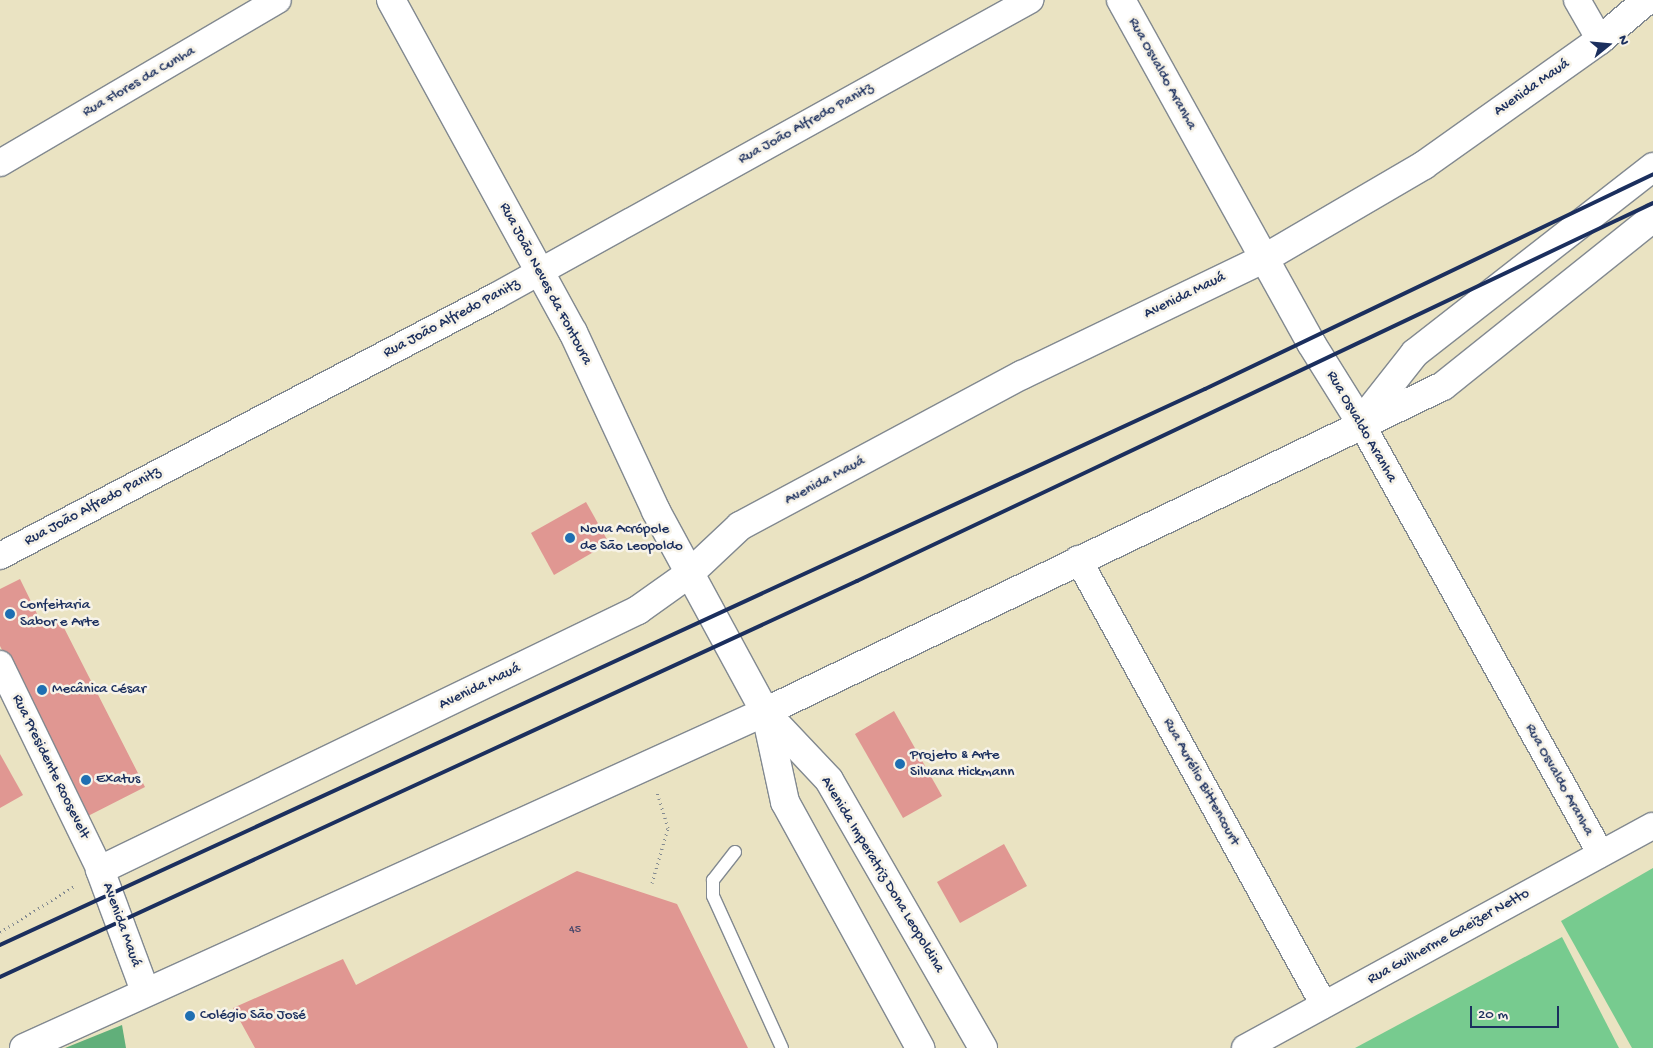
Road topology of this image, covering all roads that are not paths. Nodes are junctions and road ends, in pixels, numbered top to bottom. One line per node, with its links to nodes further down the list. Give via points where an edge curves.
1 (278, 0): 8 (street, Rua Flores da Cunha)
2 (391, 0): 12 (main road, Rua João Neves da Fontoura)
3 (1030, 0): 12 (street, Rua João Alfredo Panitz)
4 (1121, 0): 11 (main road, Rua Osvaldo Aranha)
5 (1577, 0): 7 (street)
6 (1647, 0): 7 (main road, Avenida Mauá)
7 (1600, 40): 11 (main road, Avenida Mauá, via 1424,165)
8 (0, 163)
9 (1653, 167): 13 (main road, via 1415,353)
10 (1653, 218): 13 (main road, via 1443,386)
11 (1265, 258): 13 (main road, Rua Osvaldo Aranha); 16 (main road, Avenida Mauá, via 1022,375 740,526)
12 (541, 271): 14 (street, Rua João Alfredo Panitz); 16 (main road, Rua João Neves da Fontoura)
13 (1361, 423): 15 (main road); 21 (street, Rua Osvaldo Aranha)
14 (0, 556)
15 (1078, 558): 18 (main road); 24 (street, Rua Aurélio Bittencourt)
16 (690, 573): 18 (main road, Avenida Imperatriz Dona Leopoldina); 22 (main road, Avenida Mauá, via 638,610)
17 (0, 664): 22 (street, Rua Presidente Roosevelt)
18 (766, 712): 23 (main road); 27 (main road, Avenida Imperatriz Dona Leopoldina, via 784,802); 28 (main road, Avenida Imperatriz Dona Leopoldina, via 829,780)
19 (1653, 826): 21 (street, Rua Guilherme Gaeizer Netto)
20 (735, 852): 26 (lane, via 714,880 713,896)
21 (1601, 854): 24 (street, Rua Guilherme Gaeizer Netto)
22 (100, 870): 23 (main road, Avenida Mauá)
23 (145, 991): 25 (main road)
24 (1324, 1006): 29 (street, Rua Guilherme Gaeizer Netto)
25 (24, 1048)
26 (782, 1048)
27 (920, 1048)
28 (983, 1048)
29 (1245, 1048)

